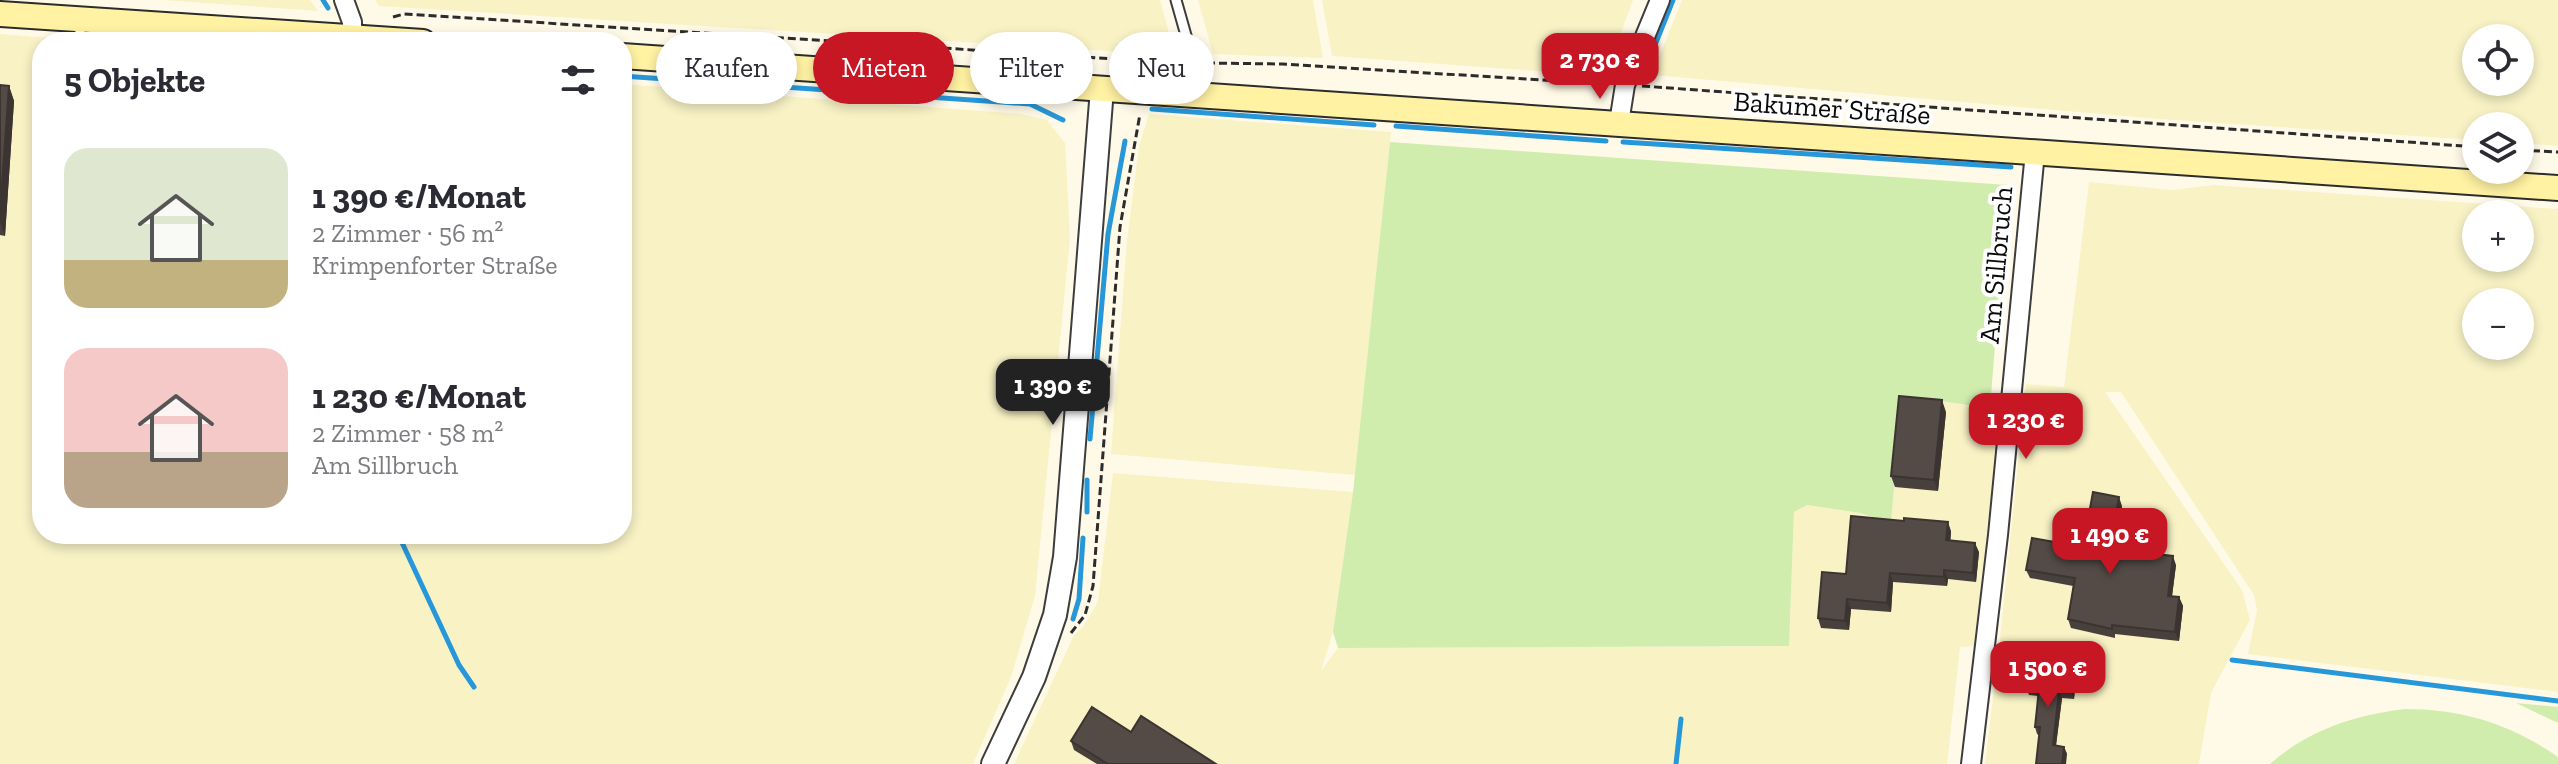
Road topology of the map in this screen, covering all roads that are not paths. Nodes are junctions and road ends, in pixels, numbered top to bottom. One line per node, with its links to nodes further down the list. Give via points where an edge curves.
1 (344, 0): 5 (street)
2 (1176, 0): 10 (lane)
3 (1660, 0): 15 (street, via 1625,85)
4 (0, 14): 6 (main road)
5 (352, 30): 8 (main road); 9 (main road)
6 (80, 31): 7 (main road)
7 (108, 32)
8 (307, 32)
9 (364, 32)
10 (1185, 32)
11 (632, 57): 12 (main road, Bakumer Straße)
12 (1102, 89): 13 (main road, Bakumer Straße); 18 (street, via 1065,557 1055,615 1034,677)
13 (1109, 89)
14 (1214, 96): 15 (main road, Bakumer Straße)
15 (1619, 123): 16 (main road, Bakumer Straße)
16 (2035, 152): 17 (main road, Bakumer Straße); 19 (street, Am Sillbruch)
17 (2558, 188)
18 (993, 764)
19 (1971, 764)

